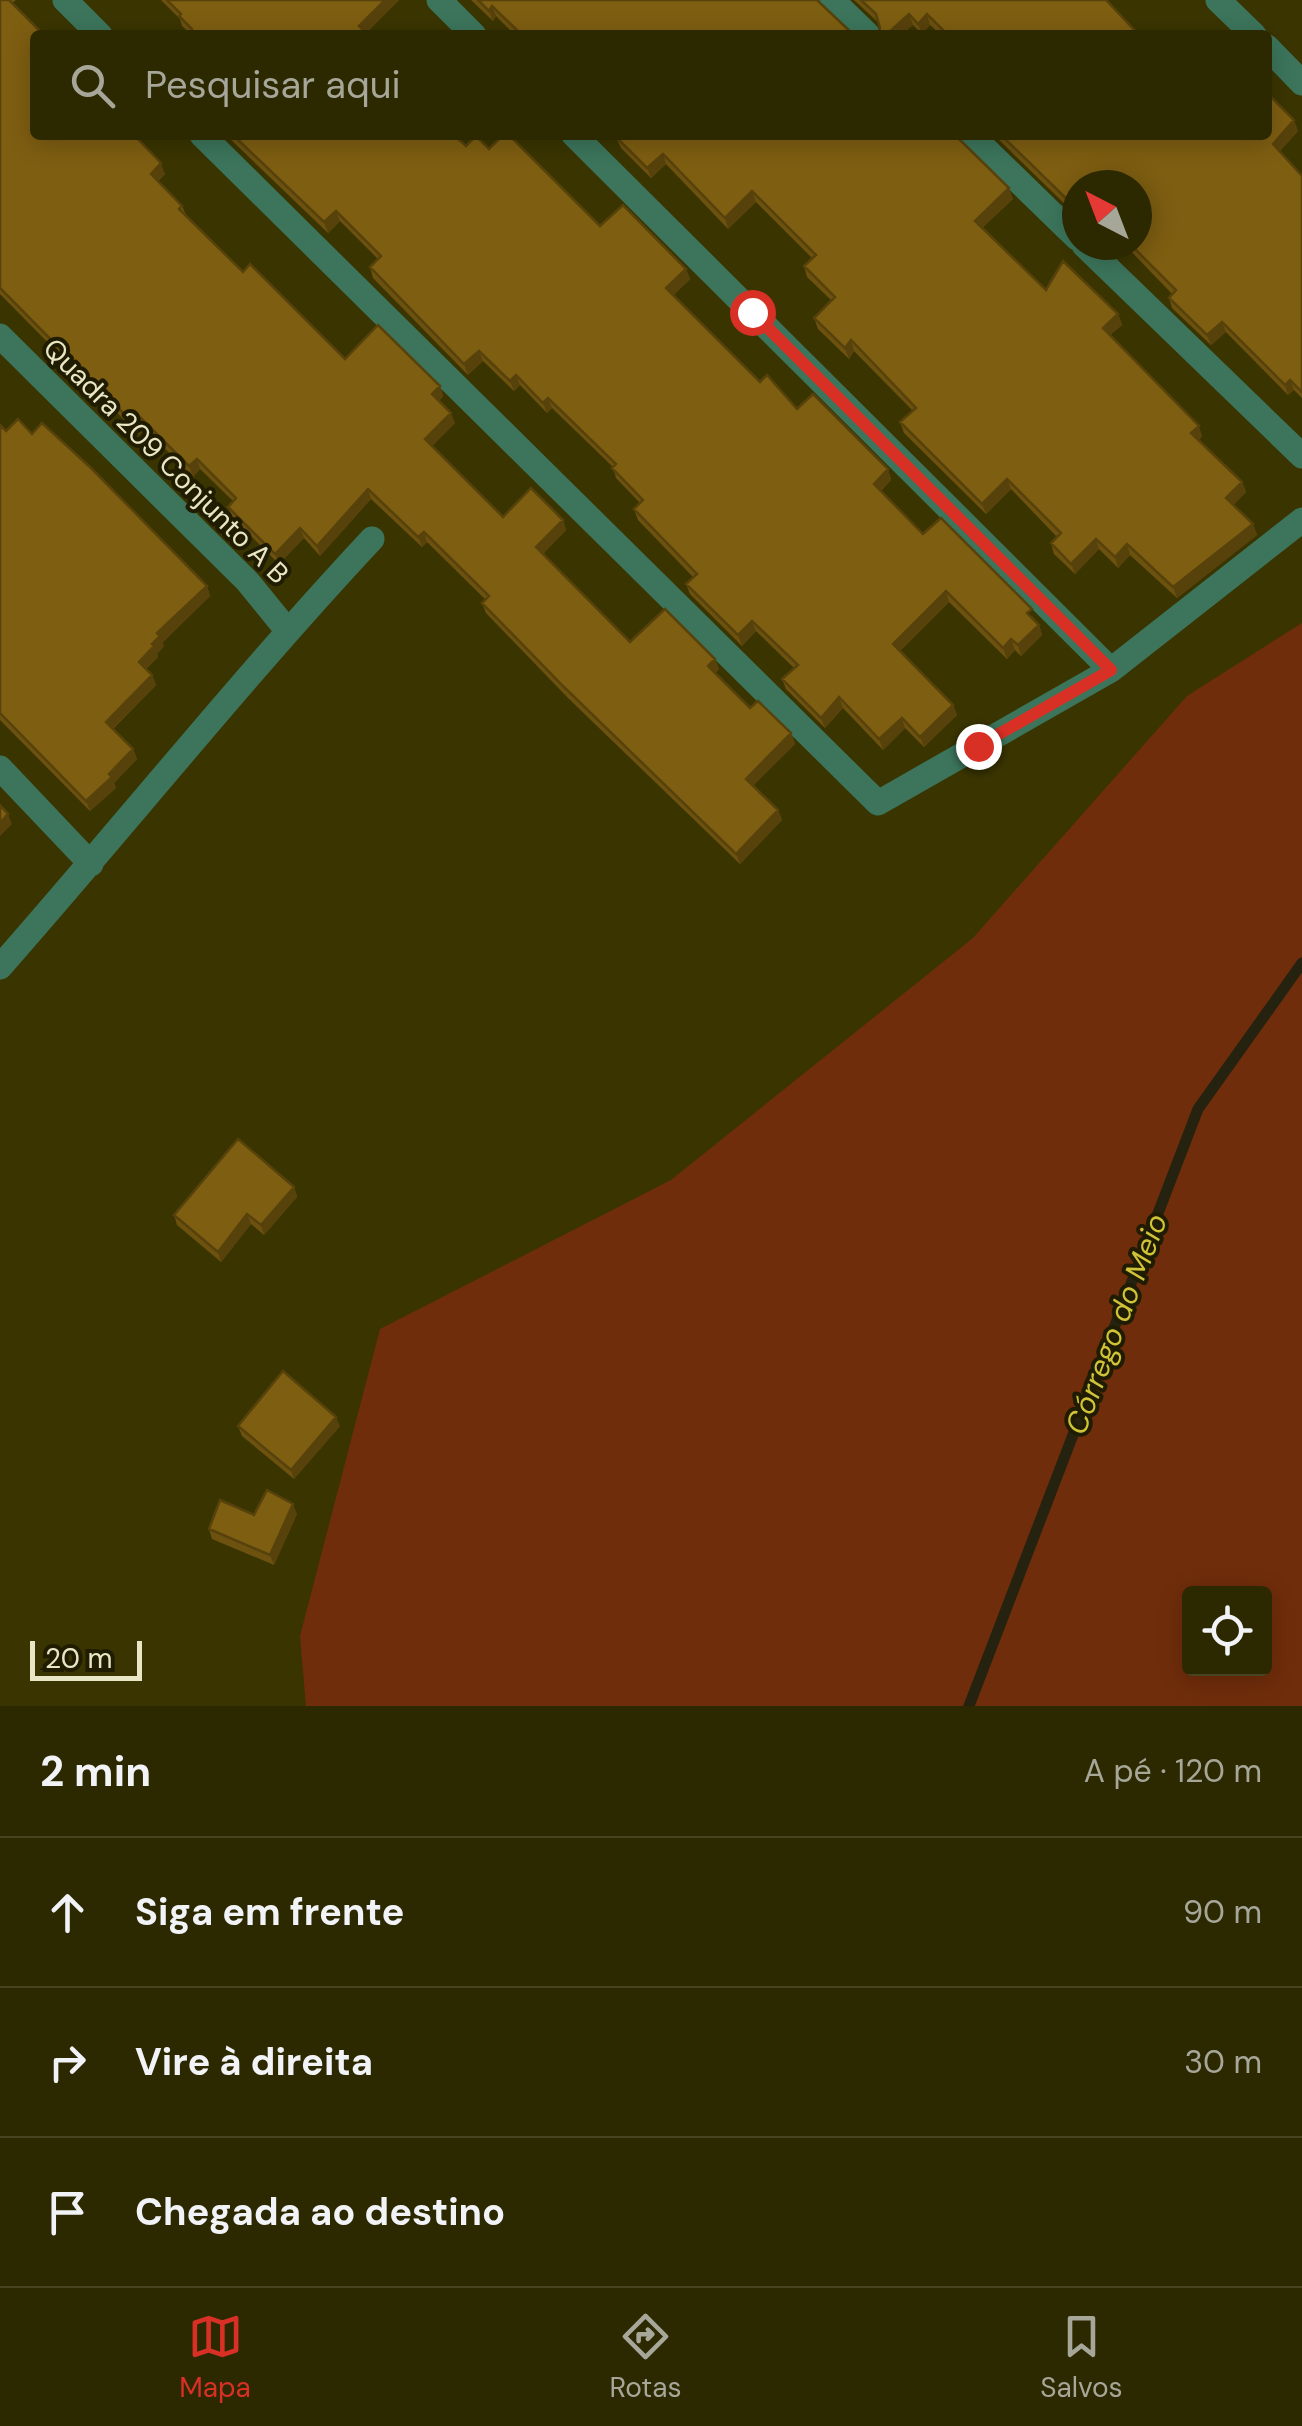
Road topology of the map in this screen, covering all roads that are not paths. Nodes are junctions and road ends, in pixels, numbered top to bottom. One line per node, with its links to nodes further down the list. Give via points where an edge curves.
1 (64, 0): 5 (street)
2 (439, 0): 6 (street)
3 (832, 0): 7 (street)
4 (1218, 0): 8 (street)
5 (95, 30)
6 (469, 30)
7 (863, 30)
8 (1249, 30)
9 (1272, 52): 10 (street)
10 (1302, 82)
11 (207, 140): 21 (street, via 878,803)
12 (579, 140): 21 (street)
13 (976, 140): 14 (street)
14 (1062, 223)
15 (1099, 260): 17 (street)
16 (0, 336): 20 (street, Quadra 209 Conjunto A B, via 248,582)
17 (1302, 456)
18 (1302, 520): 21 (street)
19 (372, 539): 20 (street)
20 (287, 630): 23 (street)
21 (1111, 670)
22 (0, 768): 23 (street)
23 (91, 864): 24 (street)
24 (0, 967)

